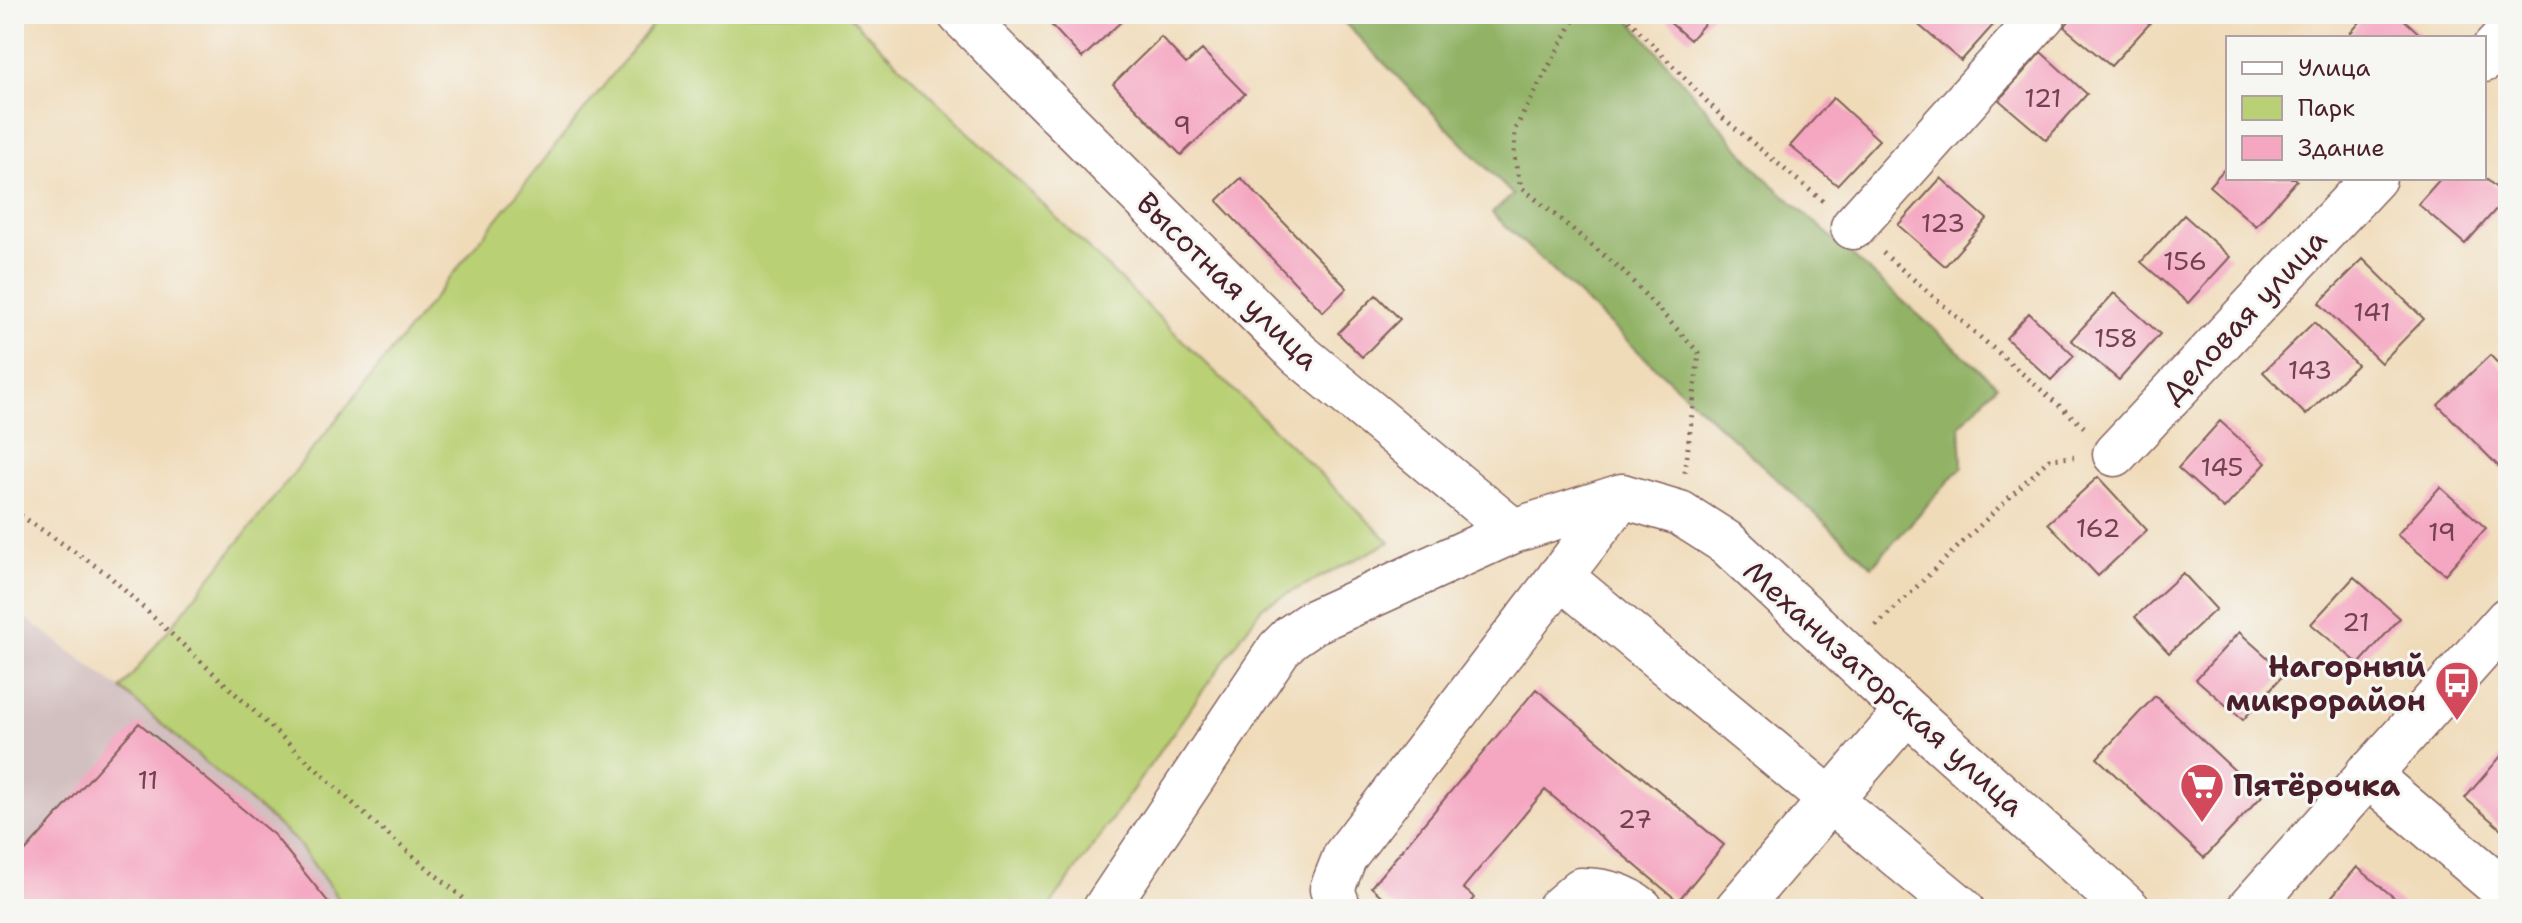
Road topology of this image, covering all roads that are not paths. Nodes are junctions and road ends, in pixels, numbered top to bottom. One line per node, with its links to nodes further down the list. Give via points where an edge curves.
1 (960, 14): 9 (street, Высотная улица, via 1299,354)
2 (2044, 14): 6 (street)
3 (2508, 34): 4 (street)
4 (2486, 58)
5 (2372, 180): 7 (street, Деловая улица)
6 (1853, 227)
7 (2115, 454)
8 (1622, 496): 9 (street); 10 (street); 12 (street, Механизаторская улица, via 1680,513 1727,543)
9 (1513, 531): 17 (street, via 1313,622 1291,637)
10 (1560, 576): 14 (street); 16 (street, via 1345,856 1332,889)
11 (2508, 619): 13 (street)
12 (1907, 711): 14 (street); 22 (street, Механизаторская улица)
13 (2367, 774): 15 (street); 23 (street)
14 (1831, 799): 20 (street); 21 (street)
15 (2508, 894)
16 (1336, 908)
17 (1105, 909)
18 (1559, 909): 19 (street, via 1581,890 1600,890)
19 (1641, 909)
20 (1737, 909)
21 (1962, 909)
22 (2128, 909)
23 (2249, 909)

